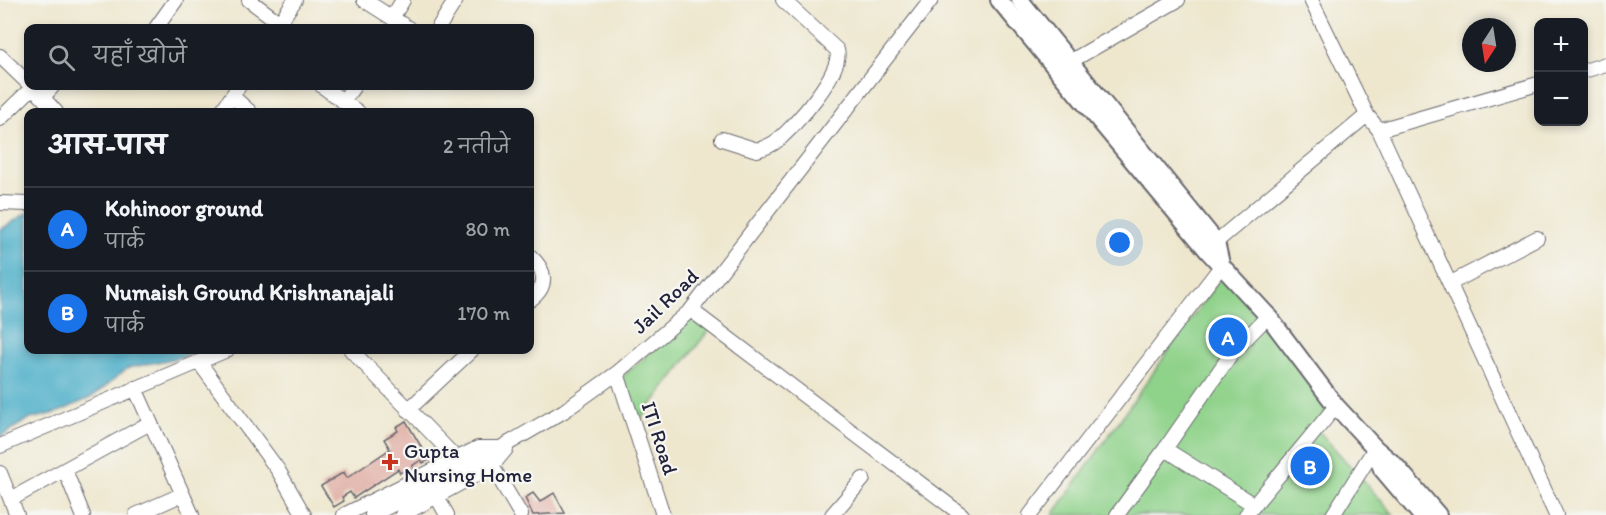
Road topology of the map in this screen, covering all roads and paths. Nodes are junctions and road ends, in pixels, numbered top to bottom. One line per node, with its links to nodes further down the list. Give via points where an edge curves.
1 (176, 0): 14 (street)
2 (249, 0): 15 (street)
3 (295, 0): 16 (street)
4 (364, 0): 13 (street)
5 (403, 0): 13 (street)
6 (456, 0): 18 (street)
7 (783, 0): 38 (street, via 837,50 837,65 804,115 777,142 757,150)
8 (931, 0): 47 (street, Jail Road)
9 (999, 0): 44 (main road)
10 (1020, 0): 20 (main road)
11 (1178, 0): 20 (street)
12 (1311, 0): 35 (street)
13 (392, 18): 17 (street)
14 (159, 24)
15 (276, 24)
16 (279, 24)
17 (402, 24)
18 (441, 24)
19 (0, 56): 23 (street)
20 (1071, 62): 42 (main road)
21 (1606, 64): 22 (street)
22 (1588, 70)
23 (24, 79)
24 (1534, 85): 37 (street)
25 (32, 90): 36 (street)
26 (36, 90): 31 (street)
27 (328, 90): 30 (street)
28 (351, 90): 30 (street)
29 (235, 91): 32 (street); 33 (street)
30 (344, 100): 34 (street)
31 (52, 108)
32 (224, 108)
33 (247, 108)
34 (353, 108)
35 (1367, 115): 37 (street); 42 (street)
36 (0, 118)
37 (1379, 130): 45 (street)
38 (722, 140)
39 (0, 203): 40 (street)
40 (24, 204)
41 (1537, 238): 45 (street)
42 (1216, 242): 44 (main road)
43 (534, 260): 46 (street, via 544,274 539,294)
44 (1222, 265): 48 (main road); 84 (street)
45 (1451, 283): 89 (street)
46 (534, 297)
47 (691, 310): 53 (street, Jail Road); 83 (street)
48 (1268, 316): 55 (main road); 61 (street, via 1231,354)
49 (217, 354): 52 (street)
50 (355, 354): 56 (street)
51 (468, 354): 56 (street)
52 (199, 362): 54 (street); 75 (street, via 278,470)
53 (617, 373): 58 (street, Jail Road, via 564,411); 81 (street, ITI Road)
54 (135, 388): 57 (street); 59 (street)
55 (1336, 406): 60 (main road); 70 (street)
56 (408, 410): 62 (street)
57 (150, 423): 64 (street); 68 (street)
58 (506, 445): 62 (street, via 478,448); 63 (street); 77 (street, Jail Road)
59 (0, 446)
60 (1375, 448): 86 (street); 87 (main road, via 1382,469); 88 (main road)
61 (1165, 449): 70 (street); 85 (street)
62 (457, 459): 76 (street)
63 (492, 466): 69 (street); 80 (street)
64 (65, 470): 67 (street); 72 (street)
65 (0, 473): 67 (street)
66 (863, 479): 82 (street)
67 (7, 494): 71 (street)
68 (182, 495): 73 (street); 74 (street)
69 (437, 497): 78 (street); 79 (street)
70 (1250, 510)
71 (17, 515)
72 (82, 515)
73 (136, 515)
74 (192, 515)
75 (304, 515)
76 (344, 515)
77 (372, 515)
78 (402, 515)
79 (447, 515)
80 (521, 515)
81 (663, 515)
82 (832, 515)
83 (962, 515)
84 (1030, 515)
85 (1117, 515)
86 (1333, 515)
87 (1420, 515)
88 (1438, 515)
89 (1556, 515)

